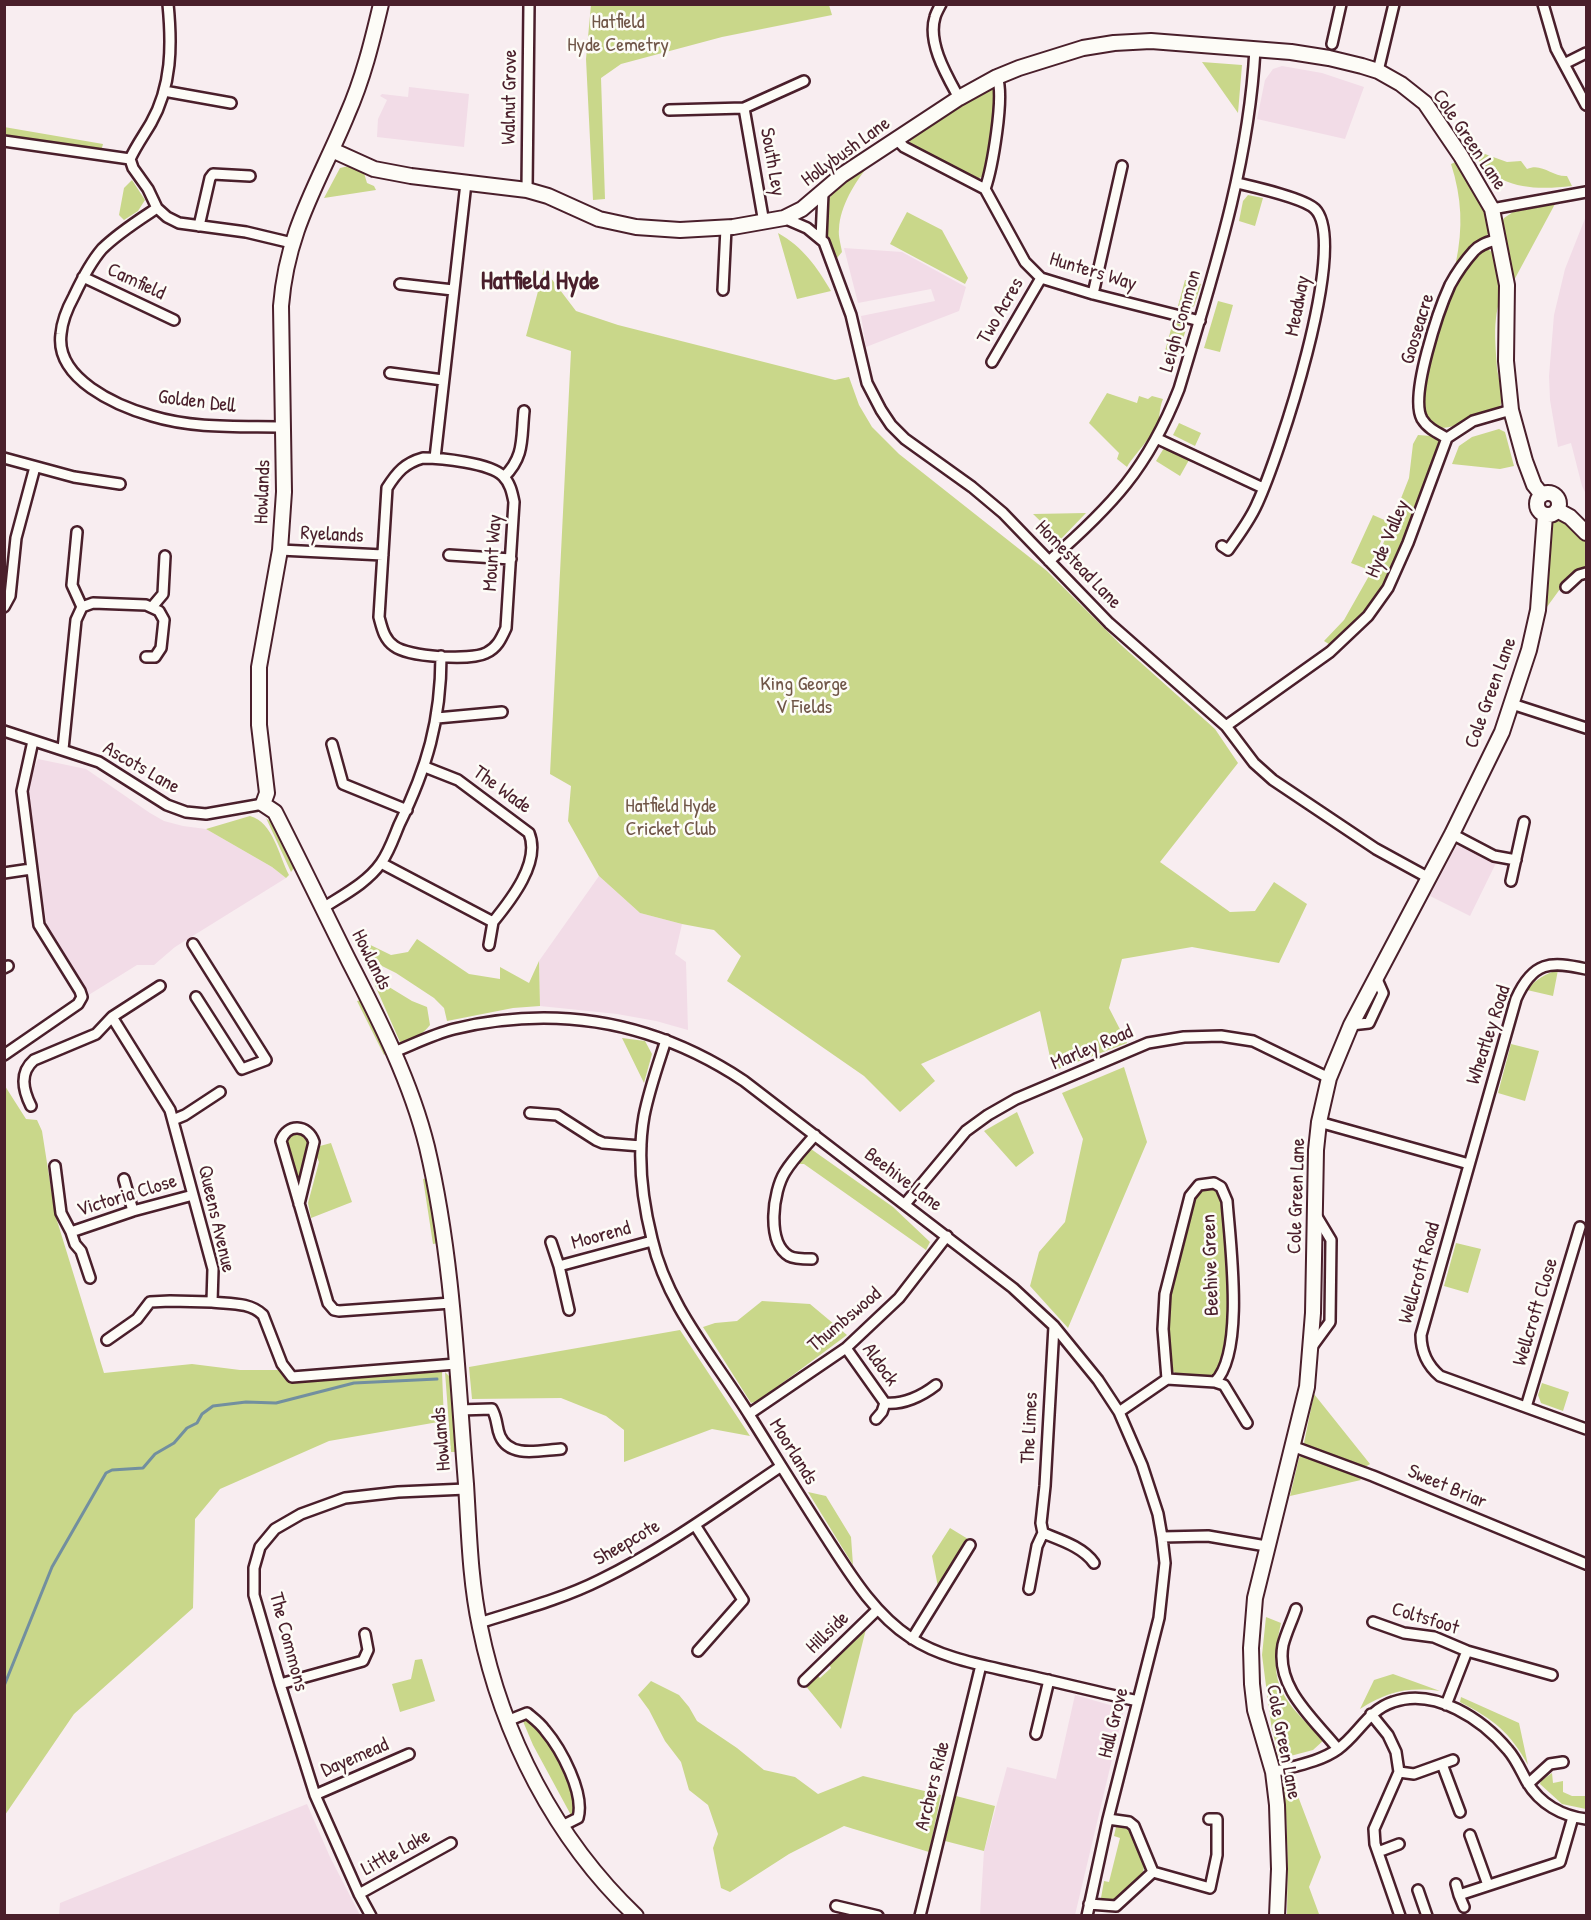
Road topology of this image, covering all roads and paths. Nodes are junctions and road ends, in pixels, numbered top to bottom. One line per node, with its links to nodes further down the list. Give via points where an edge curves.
1 (168, 4): 15 (street, via 171,57)
2 (381, 4): 23 (street, Howlands, via 361,81)
3 (529, 4): 30 (street, Walnut Grove)
4 (941, 4): 16 (street, via 934,18 934,40 940,62)
5 (1341, 4): 8 (street)
6 (1394, 4): 12 (street)
7 (1543, 4): 11 (street)
8 (1332, 44)
9 (1255, 49): 12 (street, Hollybush Lane, via 1329,58); 13 (street, Hollybush Lane, via 1151,41 1114,43 1043,59); 28 (street, Leigh Common)
10 (1587, 53): 11 (street)
11 (1564, 64): 18 (street)
12 (1378, 71): 34 (street, Cole Green Lane, via 1416,94 1432,112)
13 (997, 77): 16 (street, Hollybush Lane); 29 (street, via 1000,84)
14 (804, 81): 19 (street, South Ley)
15 (164, 91): 17 (street); 24 (street, via 152,122)
16 (959, 98): 21 (street, Hollybush Lane)
17 (231, 103)
18 (1587, 105)
19 (744, 108): 20 (street, South Ley); 36 (street, South Ley)
20 (669, 110)
21 (896, 139): 29 (street, via 904,147); 32 (street, Hollybush Lane, via 842,175)
22 (4, 141): 24 (street)
23 (332, 150): 27 (street, Hollybush Lane, via 374,169); 41 (street, Howlands)
24 (130, 159): 33 (street)
25 (1122, 166): 47 (street)
26 (250, 176): 37 (street, via 213,174)
27 (466, 183): 30 (street, Hollybush Lane); 45 (street)
28 (1237, 183): 49 (street, Leigh Common); 63 (street, Meadway, via 1308,204 1315,208 1324,230 1321,285 1306,360)
29 (986, 189): 43 (street, Hunters Way, via 1025,262)
30 (527, 190): 38 (street, Hollybush Lane, via 599,219 636,227)
31 (1587, 192): 34 (street)
32 (823, 193): 35 (street, Hollybush Lane); 39 (street)
33 (157, 208): 37 (street, via 179,223); 42 (street, Golden Dell, via 103,248)
34 (1492, 209): 40 (street, Cole Green Lane)
35 (784, 218): 36 (street, Hollybush Lane); 39 (street, Homestead Lane)
36 (764, 223): 38 (street, Hollybush Lane)
37 (199, 226): 41 (street)
38 (726, 228): 46 (street)
39 (820, 239): 73 (street, Homestead Lane, via 828,250 851,315 867,383 891,426 1003,513)
40 (1498, 239): 53 (street, Cole Green Lane, via 1507,285 1506,361); 56 (street, Gooseacre, via 1473,252 1451,283 1436,321 1419,397 1421,418)
41 (292, 243): 55 (street, Howlands, via 281,306)
42 (83, 277): 48 (street, Camfield); 55 (street, Golden Dell, via 67,309 60,336 64,356 77,378 131,410 168,420 200,425)
43 (1041, 278): 47 (street, Hunters Way); 50 (street, Two Acres)
44 (400, 284): 45 (street)
45 (453, 290): 52 (street)
46 (723, 290)
47 (1093, 294): 49 (street, Hunters Way)
48 (174, 320)
49 (1200, 321): 57 (street, Leigh Common, via 1179,389)
50 (992, 362)
51 (390, 373): 52 (street)
52 (443, 380): 59 (street)
53 (1511, 410): 56 (street, via 1473,421); 64 (street, Cole Green Lane, via 1534,485 1542,495 1549,493 1558,501)
54 (524, 411): 61 (street, via 520,456)
55 (284, 427): 68 (street, Howlands)
56 (1448, 438): 85 (street, Hyde Valley, via 1388,588 1368,616 1330,652)
57 (1158, 439): 63 (street); 73 (street, Leigh Common, via 1109,506)
58 (4, 458): 60 (street)
59 (435, 458): 61 (street, Mount Way, via 495,470); 70 (street, Mount Way, via 410,462 387,488)
60 (35, 467): 62 (street); 76 (street, via 16,537)
61 (504, 477): 72 (street, Mount Way, via 514,502)
62 (120, 484)
63 (1263, 488): 67 (street, Meadway, via 1240,534 1228,550)
64 (1551, 513): 66 (street, via 1570,517); 82 (street, Cole Green Lane, via 1538,610)
65 (77, 532): 78 (street, via 72,585)
66 (1587, 533)
67 (1222, 546)
68 (280, 550): 70 (street, Ryelands); 92 (street, Howlands, via 259,667 259,725 267,793)
69 (165, 555): 79 (street, via 163,594)
70 (383, 555): 80 (street, Mount Way, via 379,617 384,635 394,647 410,654)
71 (449, 555): 72 (street)
72 (511, 559): 80 (street, Mount Way, via 506,628 500,642 484,654)
73 (1049, 561): 85 (street, Homestead Lane, via 1109,623)
74 (1587, 573): 75 (street)
75 (1566, 587)
76 (7, 595): 77 (street)
77 (4, 607)
78 (82, 607): 79 (street, via 93,603); 90 (street, via 76,620)
79 (152, 607): 81 (street, via 164,620 161,648 155,657)
80 (441, 656): 84 (street)
81 (146, 657)
82 (1512, 704): 86 (street); 95 (street, Cole Green Lane)
83 (502, 712): 84 (street)
84 (437, 717): 91 (street)
85 (1226, 726): 100 (street, Homestead Lane, via 1254,763 1273,780 1376,849)
86 (1587, 728)
87 (4, 731): 88 (street, Ascots Lane)
88 (33, 741): 90 (street, Ascots Lane); 98 (street, via 22,791)
89 (332, 744): 93 (street, via 342,784)
90 (63, 749): 92 (street, Ascots Lane, via 99,762 166,805 186,812 206,814)
91 (425, 767): 93 (street); 103 (street, The Wade, via 458,780 529,833 533,842 531,863)
92 (263, 804): 102 (street, Howlands, via 275,812)
93 (407, 810): 97 (street)
94 (1524, 822): 96 (street)
95 (1452, 834): 96 (street, via 1494,856); 100 (street, Cole Green Lane)
96 (1516, 860): 101 (street)
97 (381, 862): 102 (street, via 361,884); 103 (street)
98 (32, 869): 99 (street); 112 (street, via 39,925 82,997 78,1004)
99 (4, 873)
100 (1429, 878): 113 (street, Cole Green Lane, via 1351,1025)
101 (1511, 881)
102 (323, 908): 111 (street, Howlands)
103 (492, 922): 105 (street, The Wade)
104 (193, 944): 108 (street, via 266,1060 242,1069)
105 (489, 945)
106 (1587, 969): 121 (street, Wheatley Road, via 1556,963 1533,973 1522,985)
107 (160, 986): 109 (street)
108 (196, 997)
109 (112, 1017): 115 (street, via 96,1034 28,1065 24,1083); 117 (street, Queens Avenue)
110 (666, 1040): 111 (street, Beehive Lane, via 605,1023 523,1017 453,1030); 119 (street, Beehive Lane, via 718,1064); 120 (street, Moorlands, via 650,1090)
111 (394, 1052): 137 (street, Howlands, via 427,1146)
112 (4, 1055)
113 (1329, 1078): 118 (street, Cole Green Lane); 126 (street, Marley Road, via 1253,1041 1221,1036 1148,1043 1016,1099 988,1115 966,1131)
114 (220, 1092): 117 (street)
115 (31, 1107)
116 (530, 1113): 120 (street, via 557,1115 603,1143)
117 (173, 1120): 124 (street, Queens Avenue)
118 (1319, 1122): 121 (street); 154 (street, Cole Green Lane, via 1311,1348 1307,1387)
119 (815, 1135): 126 (street, Beehive Lane); 133 (street, via 785,1172 773,1208 783,1251 790,1257)
120 (641, 1146): 131 (street, Moorlands, via 643,1193)
121 (1469, 1164): 147 (street, Wellcroft Road, via 1421,1335 1421,1349 1440,1376)
122 (54, 1166): 129 (street, Victoria Close, via 61,1213)
123 (124, 1179): 127 (street)
124 (193, 1195): 127 (street, Victoria Close); 136 (street, Queens Avenue, via 213,1269)
125 (299, 1204): 125 (street, via 281,1141 287,1131 301,1128 307,1130 314,1142); 137 (street, via 328,1304 334,1310)
126 (905, 1204): 130 (street, Beehive Lane)
127 (133, 1211): 129 (street, Victoria Close)
128 (1580, 1227): 147 (street, Wellcroft Close)
129 (71, 1232): 135 (street, Victoria Close)
130 (947, 1236): 139 (street, Beehive Lane, via 1014,1288); 141 (street, Thumbswood, via 900,1298)
131 (652, 1241): 134 (street, Moorend); 150 (street, Moorlands, via 680,1309)
132 (551, 1242): 134 (street, Moorend)
133 (812, 1259)
134 (559, 1266): 138 (street, Moorend)
135 (90, 1278)
136 (212, 1302): 140 (street, via 150,1302 137,1319); 142 (street, Queens Avenue, via 250,1305 258,1310 282,1364 292,1377)
137 (451, 1303): 142 (street, Howlands)
138 (569, 1310)
139 (1054, 1326): 149 (street, Beehive Lane); 159 (street, The Limes)
140 (107, 1340)
141 (846, 1348): 146 (street, Aldock); 150 (street, Thumbswood)
142 (456, 1364): 148 (street, Howlands)
143 (1167, 1379): 144 (street); 144 (street, Beehive Green, via 1163,1329 1166,1294 1190,1196 1199,1185 1214,1183 1221,1187 1227,1201 1233,1300 1227,1361); 149 (street)
144 (1215, 1382): 152 (street, via 1224,1386)
145 (936, 1385): 146 (street, Aldock, via 901,1403)
146 (885, 1403): 151 (street, Aldock)
147 (1526, 1407): 153 (street, Wellcroft Road)
148 (459, 1410): 155 (street, via 492,1409 504,1444 518,1452); 157 (street, Howlands)
149 (1119, 1412): 160 (street, Beehive Lane, via 1142,1465)
150 (749, 1414): 156 (street, Moorlands)
151 (876, 1419)
152 (1247, 1423)
153 (1587, 1429)
154 (1292, 1446): 162 (street, Cole Green Lane); 164 (street, Sweet Briar)
155 (561, 1449)
156 (780, 1467): 158 (street, Sheepcote); 167 (street, Moorlands)
157 (466, 1489): 169 (street, Howlands); 178 (street, The Commons, via 345,1498 301,1514 276,1529 260,1547 254,1568 254,1595)
158 (694, 1525): 169 (street, Sheepcote, via 599,1581); 172 (street, via 743,1600)
159 (1043, 1533): 163 (street, via 1074,1547); 165 (street, The Limes)
160 (1162, 1537): 162 (street, via 1208,1536); 179 (street, Hall Grove, via 1165,1563 1159,1618)
161 (970, 1545): 171 (street)
162 (1266, 1546): 189 (street, Cole Green Lane, via 1255,1598 1252,1684 1255,1710)
163 (1094, 1563)
164 (1587, 1564)
165 (1029, 1589)
166 (1296, 1609): 184 (street, via 1283,1645 1283,1670 1297,1701)
167 (877, 1610): 171 (street, Moorlands); 177 (street, Hillside)
168 (1373, 1622): 173 (street, Coltsfoot, via 1404,1633 1434,1637)
169 (479, 1623): 182 (street, Howlands)
170 (365, 1634): 178 (street, via 368,1650 363,1661)
171 (912, 1639): 174 (street, Moorlands)
172 (698, 1651)
173 (1467, 1651): 175 (street, Coltsfoot); 180 (street, Coltsfoot)
174 (981, 1665): 176 (street, Moorlands); 215 (street, Archers Ride)
175 (1552, 1675)
176 (1049, 1680): 179 (street, Moorlands); 183 (street)
177 (804, 1681)
178 (280, 1684): 192 (street, The Commons)
179 (1138, 1701): 195 (street, Hall Grove)
180 (1446, 1705): 181 (street, via 1410,1698 1392,1702); 191 (street, via 1490,1731 1510,1752)
181 (1371, 1714): 184 (street); 190 (street, via 1396,1752)
182 (507, 1721): 198 (street, Howlands, via 532,1777); 198 (street, via 527,1713 558,1748 572,1776 579,1813 578,1818)
183 (1036, 1734)
184 (1338, 1749): 189 (street)
185 (409, 1754): 192 (street, Dayemead)
186 (1453, 1761): 188 (street)
187 (1563, 1762): 191 (street, via 1550,1764)
188 (1442, 1764): 190 (street, via 1413,1774); 193 (street)
189 (1273, 1772): 217 (street, Cole Green Lane, via 1279,1869)
190 (1399, 1772): 202 (street, via 1374,1829)
191 (1528, 1784): 194 (street, via 1551,1807)
192 (315, 1795): 207 (street, The Commons)
193 (1460, 1812)
194 (1573, 1817): 197 (street); 205 (street, via 1560,1862)
195 (1108, 1819): 203 (street, via 1134,1826); 209 (street, Hall Grove)
196 (1209, 1819): 203 (street, via 1217,1819 1217,1855 1210,1888)
197 (1587, 1819)
198 (562, 1826): 213 (street, Howlands, via 593,1869)
199 (1470, 1835): 205 (street)
200 (451, 1843): 207 (street, Little Lake)
201 (1399, 1844): 202 (street)
202 (1378, 1852): 218 (street)
203 (1153, 1872): 209 (street, via 1116,1906)
204 (1455, 1884): 208 (street)
205 (1488, 1885): 208 (street)
206 (1418, 1890): 219 (street)
207 (359, 1894): 212 (street, The Commons)
208 (1459, 1895): 211 (street)
209 (1089, 1904): 216 (street, Hall Grove)
210 (836, 1906): 214 (street)
211 (1464, 1907)
212 (371, 1916)
213 (636, 1916)
214 (878, 1916)
215 (920, 1916)
216 (1087, 1916)
217 (1277, 1916)
218 (1400, 1916)
219 (1427, 1916)

